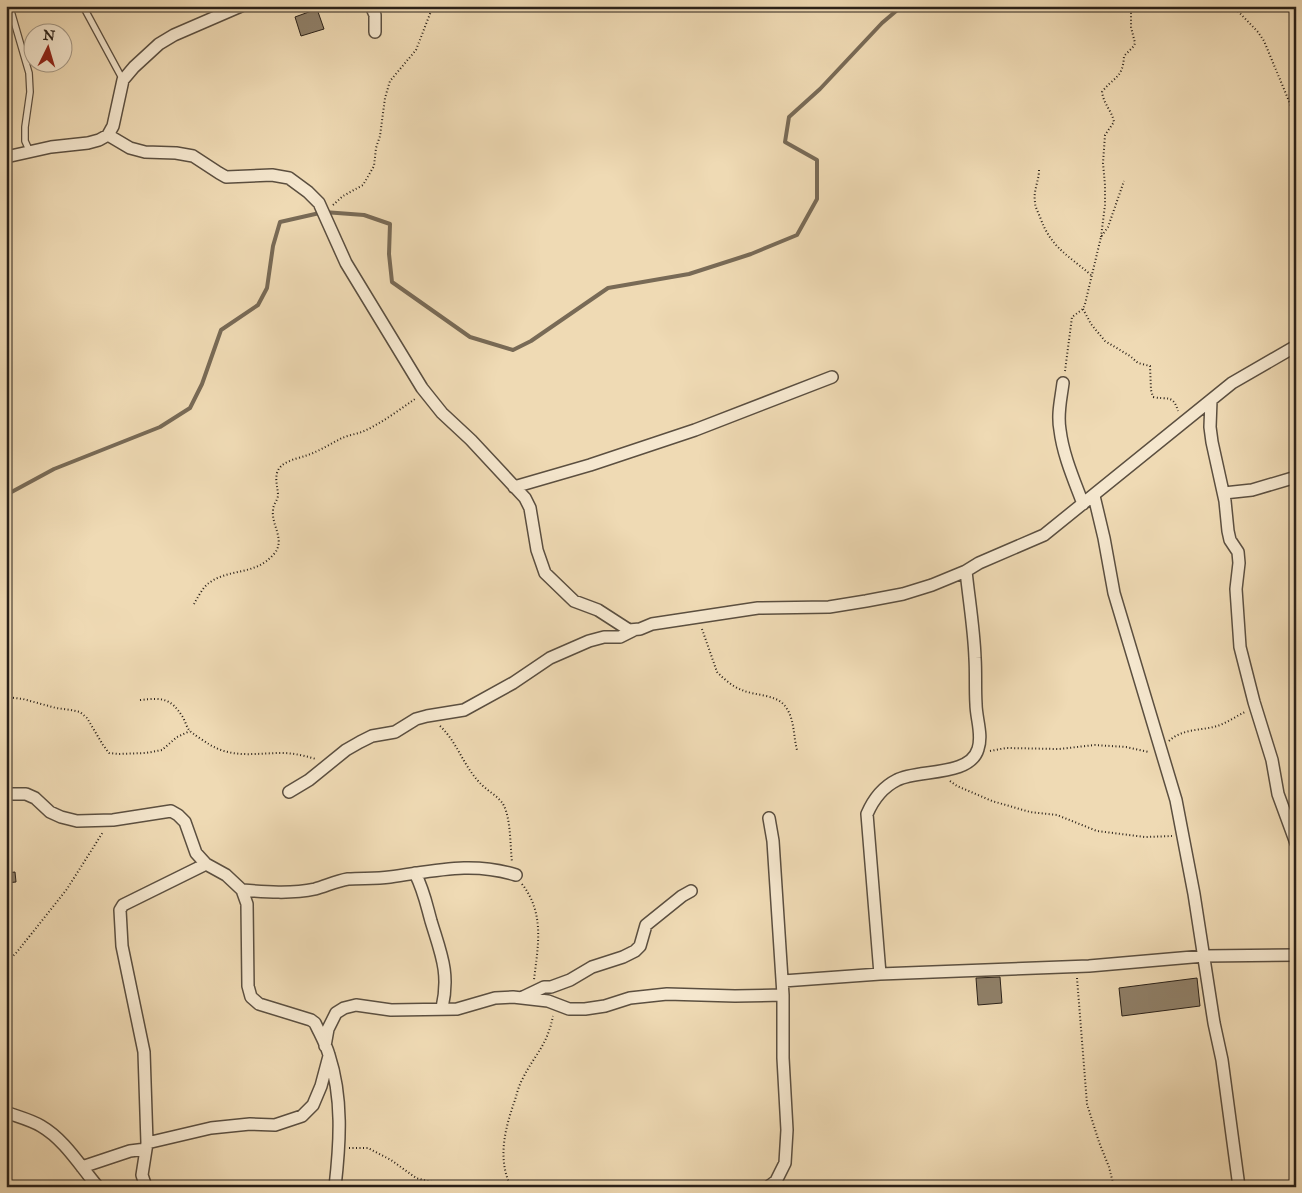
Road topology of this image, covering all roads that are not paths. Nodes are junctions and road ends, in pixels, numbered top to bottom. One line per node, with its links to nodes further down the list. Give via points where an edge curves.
1 (11, 6): 8 (lane, via 29,73 25,140)
2 (83, 6): 6 (lane)
3 (241, 6): 6 (street, via 159,44)
4 (371, 6): 5 (street, via 375,15)
5 (375, 32)
6 (123, 80): 7 (street)
7 (108, 135): 8 (street, via 88,143); 15 (street, via 130,148 145,152 193,156 226,176 289,178 308,192 319,203 346,263 426,392 442,413)
8 (30, 152): 9 (street)
9 (6, 157)
10 (1296, 346): 13 (street, via 1242,376)
11 (832, 377): 15 (street, via 696,430)
12 (1063, 383): 18 (street, via 1059,429)
13 (1211, 400): 16 (street, via 1211,435); 17 (street)
14 (1296, 477): 16 (street, via 1252,490)
15 (514, 487): 20 (street, via 530,508 537,550 545,573 574,601)
16 (1224, 493): 24 (street, via 1230,540 1238,552 1236,589 1240,647 1272,760 1278,794)
17 (1094, 496): 18 (street); 31 (street, via 1114,593 1176,800)
18 (1082, 504): 19 (street, via 1044,535)
19 (966, 571): 20 (street, via 903,594 875,599 829,607 758,608 652,624); 32 (street, via 975,657 978,750 972,760 961,765 895,781 872,802 867,814)
20 (634, 630): 21 (street, via 620,637 589,641 550,658 464,710 416,719 395,732 372,736)
21 (288, 792)
22 (6, 794): 25 (street, via 26,794 50,812 77,821 113,820 171,811 184,822 196,853)
23 (770, 818): 33 (street)
24 (1296, 843)
25 (206, 864): 28 (street, via 226,875); 39 (street, via 123,905 120,910 122,946 144,1052)
26 (415, 873): 27 (street, via 486,868); 28 (street, via 347,880 295,891); 36 (street, via 426,896 442,953 446,980)
27 (516, 875)
28 (242, 890): 37 (street, via 247,904 251,998 259,1004 311,1020)
29 (691, 891): 35 (street, via 646,925 640,946 635,951)
30 (1296, 955): 31 (street)
31 (1204, 956): 32 (street, via 1076,966); 45 (street)
32 (880, 974): 33 (street)
33 (782, 981): 34 (street)
34 (783, 995): 35 (street, via 667,994 630,998 585,1009 569,1009); 44 (street, via 787,1152 776,1182)
35 (521, 998): 36 (street, via 495,998 457,1009)
36 (442, 1008): 37 (street, via 391,1010 356,1005 344,1008 331,1020)
37 (327, 1050): 39 (street, via 321,1086 313,1105 302,1116 275,1125 211,1128); 43 (street, via 338,1093 340,1148)
38 (8, 1113): 40 (street, via 41,1126)
39 (147, 1146): 40 (street); 42 (street, via 142,1175)
40 (82, 1167): 41 (street)
41 (98, 1187)
42 (146, 1187)
43 (334, 1187)
44 (768, 1187)
45 (1239, 1187)

